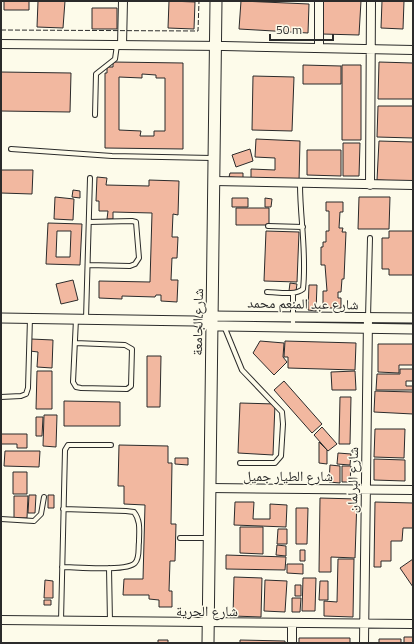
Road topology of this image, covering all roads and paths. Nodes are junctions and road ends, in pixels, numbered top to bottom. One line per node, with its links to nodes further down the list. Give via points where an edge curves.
1 (123, 1): 6 (street)
2 (216, 1): 7 (main road, شارع الجامعة)
3 (320, 1): 8 (street)
4 (371, 1): 9 (street)
5 (1, 44): 6 (street)
6 (120, 45): 7 (street); 11 (lane, via 115,59 96,74)
7 (216, 46): 8 (street); 13 (main road, شارع الجامعة)
8 (319, 48): 9 (street)
9 (370, 49): 10 (street); 17 (street)
10 (413, 50)
11 (94, 115)
12 (11, 149): 13 (lane, via 112,156)
13 (214, 158): 15 (main road, شارع الجامعة)
14 (90, 178): 19 (lane)
15 (214, 181): 16 (street); 33 (main road, شارع الجامعة)
16 (300, 184): 17 (street); 21 (lane)
17 (370, 185): 18 (street)
18 (413, 185)
19 (89, 222): 23 (lane); 23 (lane, via 136,222 139,258 130,266)
20 (268, 226): 21 (lane)
21 (304, 227): 25 (lane, via 303,289)
22 (370, 238): 29 (lane)
23 (88, 265): 32 (lane)
24 (267, 292): 25 (lane)
25 (293, 293): 26 (lane)
26 (293, 317): 29 (street, شارع عبد المنعم محمد); 33 (street, شارع عبد المنعم محمد); 35 (lane)
27 (1, 318): 28 (street, شارع عبد المنعم محمد)
28 (30, 318): 31 (street, شارع عبد المنعم محمد); 39 (lane, via 26,394)
29 (368, 318): 30 (street, شارع عبد المنعم محمد); 36 (street, شارع البرلمان)
30 (413, 318)
31 (76, 319): 32 (street, شارع عبد المنعم محمد); 38 (lane)
32 (86, 319): 33 (street, شارع عبد المنعم محمد)
33 (212, 321): 34 (street, شارع عبد المنعم محمد); 42 (main road, شارع الجامعة)
34 (224, 326): 35 (street, شارع عبد المنعم محمد); 41 (lane, via 242,370 282,412 279,461)
35 (293, 328): 36 (street, شارع عبد المنعم محمد)
36 (368, 329): 37 (street, شارع عبد المنعم محمد); 43 (street, شارع البرلمان)
37 (413, 329)
38 (75, 343): 38 (lane, via 76,387 127,389 131,386 132,349 125,345)
39 (1, 397)
40 (111, 445): 46 (lane, via 76,444 68,446 65,450)
41 (240, 463)
42 (210, 488): 43 (street, شارع الطيار جميل); 49 (main road, شارع الجامعة)
43 (365, 489): 44 (street, شارع الطيار جميل); 57 (street, شارع البرلمان)
44 (413, 490)
45 (44, 497): 47 (lane, via 41,514 34,521)
46 (63, 509): 50 (lane); 51 (lane, via 126,511 134,512 138,517 138,556 135,563 123,568)
47 (1, 519)
48 (180, 538): 49 (lane)
49 (209, 538): 55 (main road, شارع الجامعة)
50 (62, 567): 51 (lane); 53 (lane)
51 (109, 568): 54 (lane)
52 (1, 620): 53 (street, شارع الحرية)
53 (62, 621): 54 (street, شارع الحرية)
54 (110, 622): 55 (street, شارع الحرية)
55 (208, 623): 56 (street, شارع الحرية); 59 (main road, شارع الجامعة)
56 (292, 623): 57 (street, شارع الحرية); 60 (street)
57 (364, 624): 58 (street, شارع الحرية); 61 (street, شارع البرلمان)
58 (413, 624)
59 (208, 643)
60 (292, 643)
61 (364, 643)

